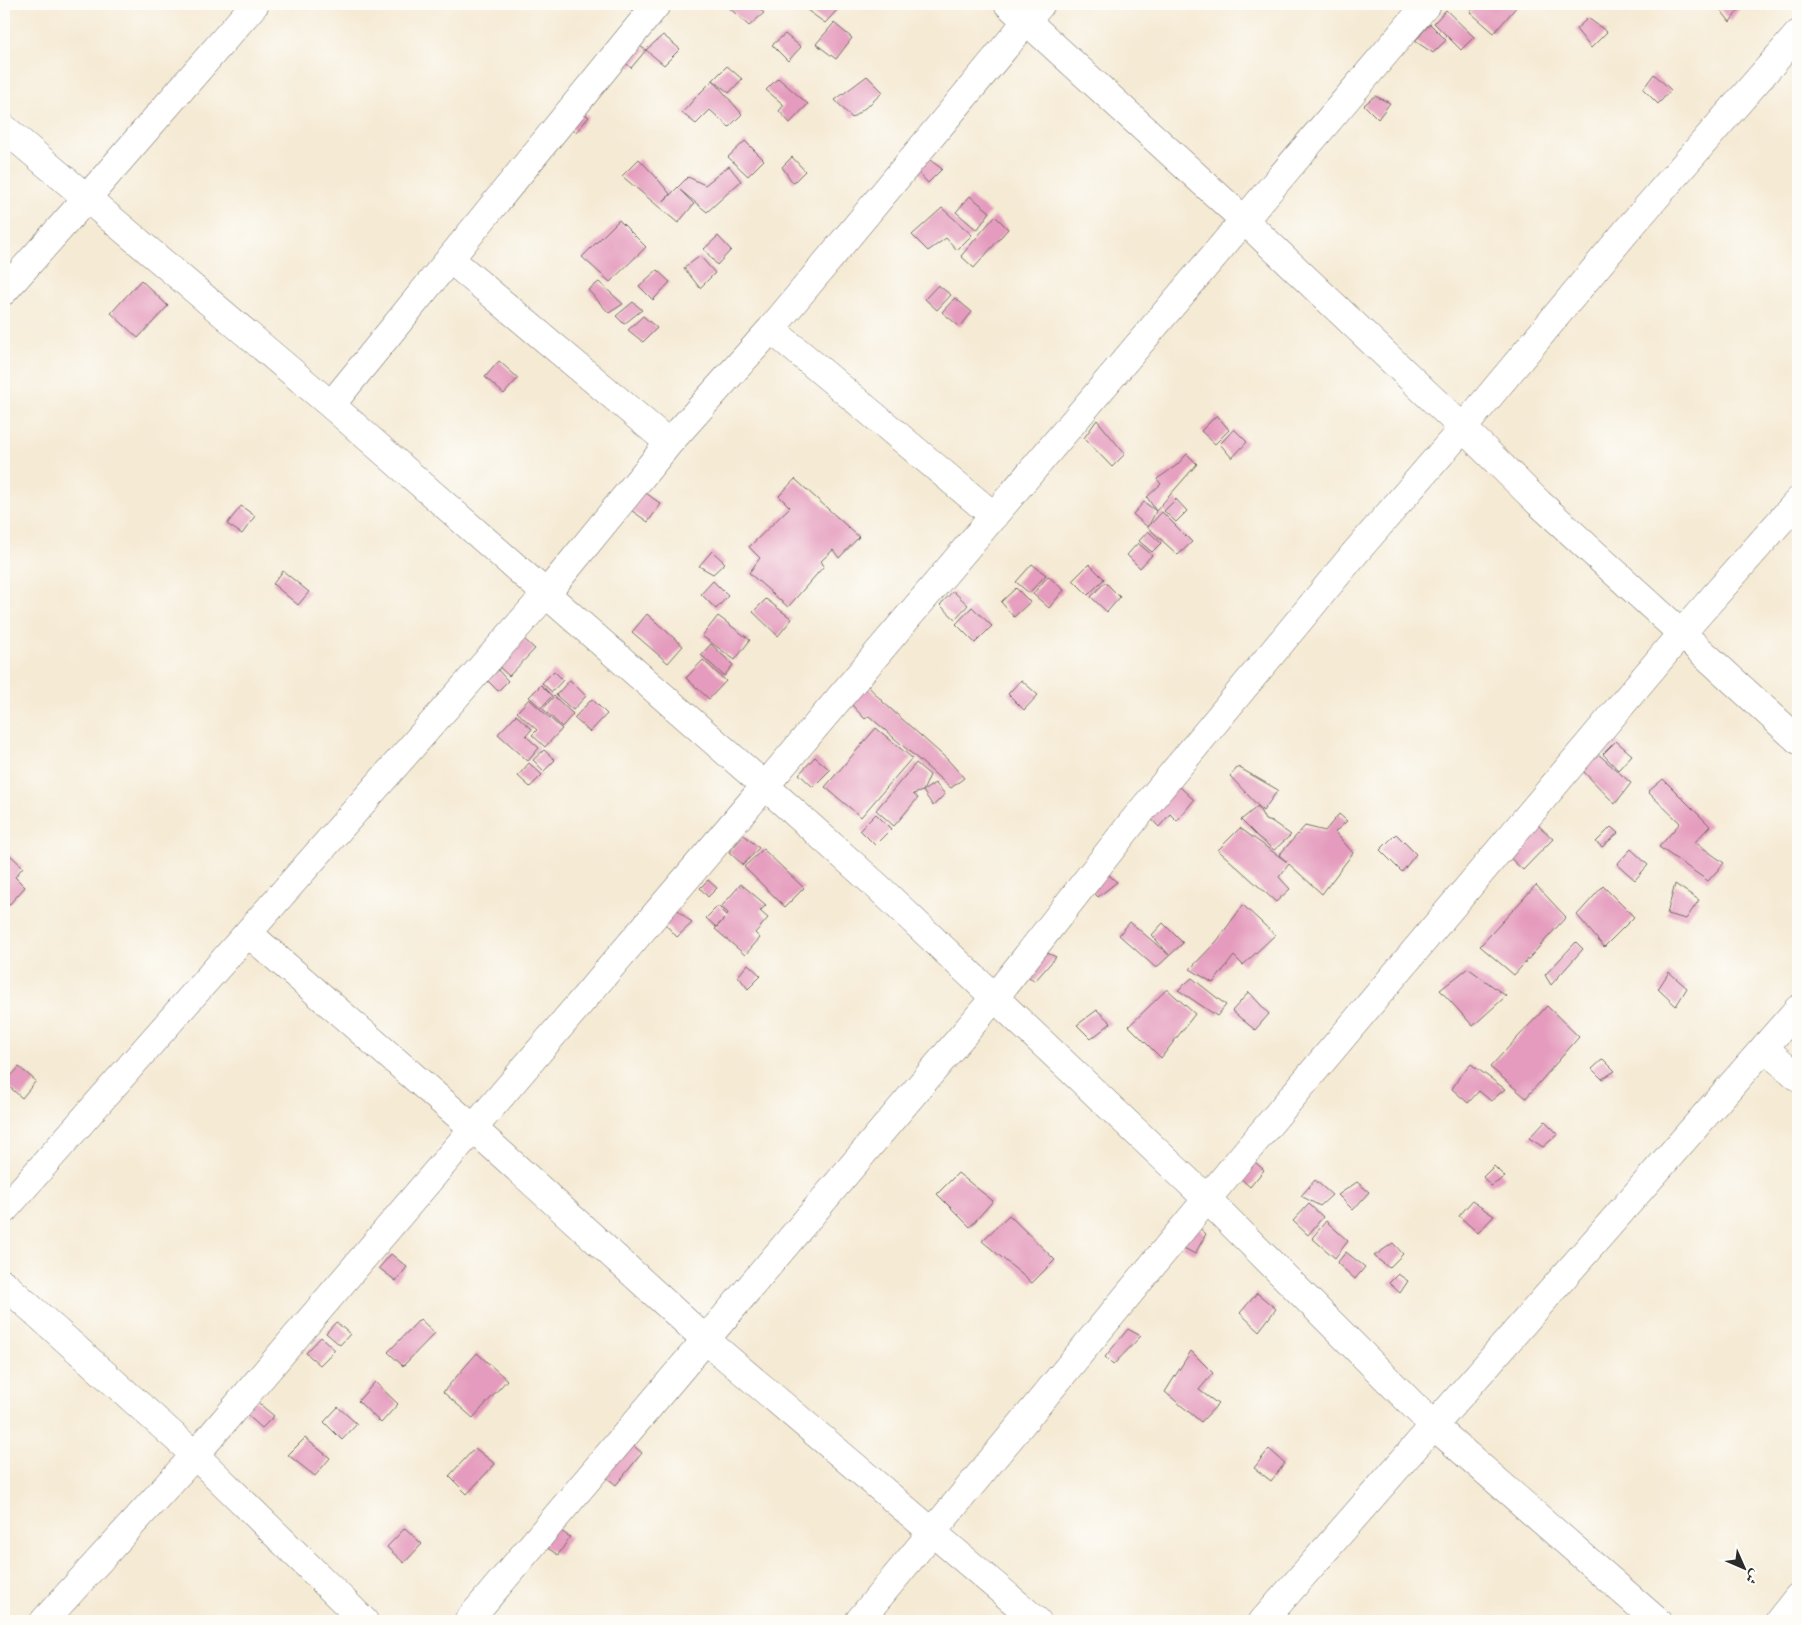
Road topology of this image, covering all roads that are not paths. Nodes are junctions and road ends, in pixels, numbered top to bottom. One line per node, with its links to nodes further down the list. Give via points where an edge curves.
1 (255, 4): 7 (street)
2 (657, 4): 9 (street)
3 (1427, 4): 8 (street)
4 (1025, 9): 8 (street); 11 (street)
5 (1798, 34): 13 (street, via 1629,228)
6 (4, 128): 7 (street)
7 (86, 199): 10 (street); 12 (street)
8 (1244, 220): 13 (street); 16 (street)
9 (450, 259): 12 (street); 14 (street)
10 (4, 291)
11 (771, 329): 14 (street); 16 (street)
12 (331, 405): 17 (street)
13 (1463, 428): 18 (street, via 1539,504); 22 (street, via 1147,805)
14 (669, 443): 17 (street)
15 (1798, 501): 18 (street)
16 (994, 516): 20 (street)
17 (546, 594): 20 (street); 21 (street)
18 (1681, 634): 19 (street); 27 (street)
19 (1798, 740)
20 (766, 786): 22 (street); 26 (street)
21 (248, 933): 26 (street); 28 (street)
22 (994, 997): 27 (street); 30 (street)
23 (1798, 1009): 24 (street)
24 (1764, 1048): 25 (street); 31 (street)
25 (1798, 1077)
26 (474, 1129): 30 (street); 32 (street)
27 (1206, 1199): 31 (street); 33 (street)
28 (4, 1210)
29 (4, 1284): 32 (street)
30 (706, 1340): 33 (street); 37 (street)
31 (1434, 1426): 40 (street); 41 (street)
32 (195, 1455): 35 (street); 36 (street)
33 (933, 1532): 38 (street); 39 (street)
34 (1798, 1597): 42 (street)
35 (44, 1621)
36 (364, 1621)
37 (468, 1621)
38 (859, 1621)
39 (1037, 1621)
40 (1264, 1621)
41 (1657, 1621)
42 (1778, 1621)

